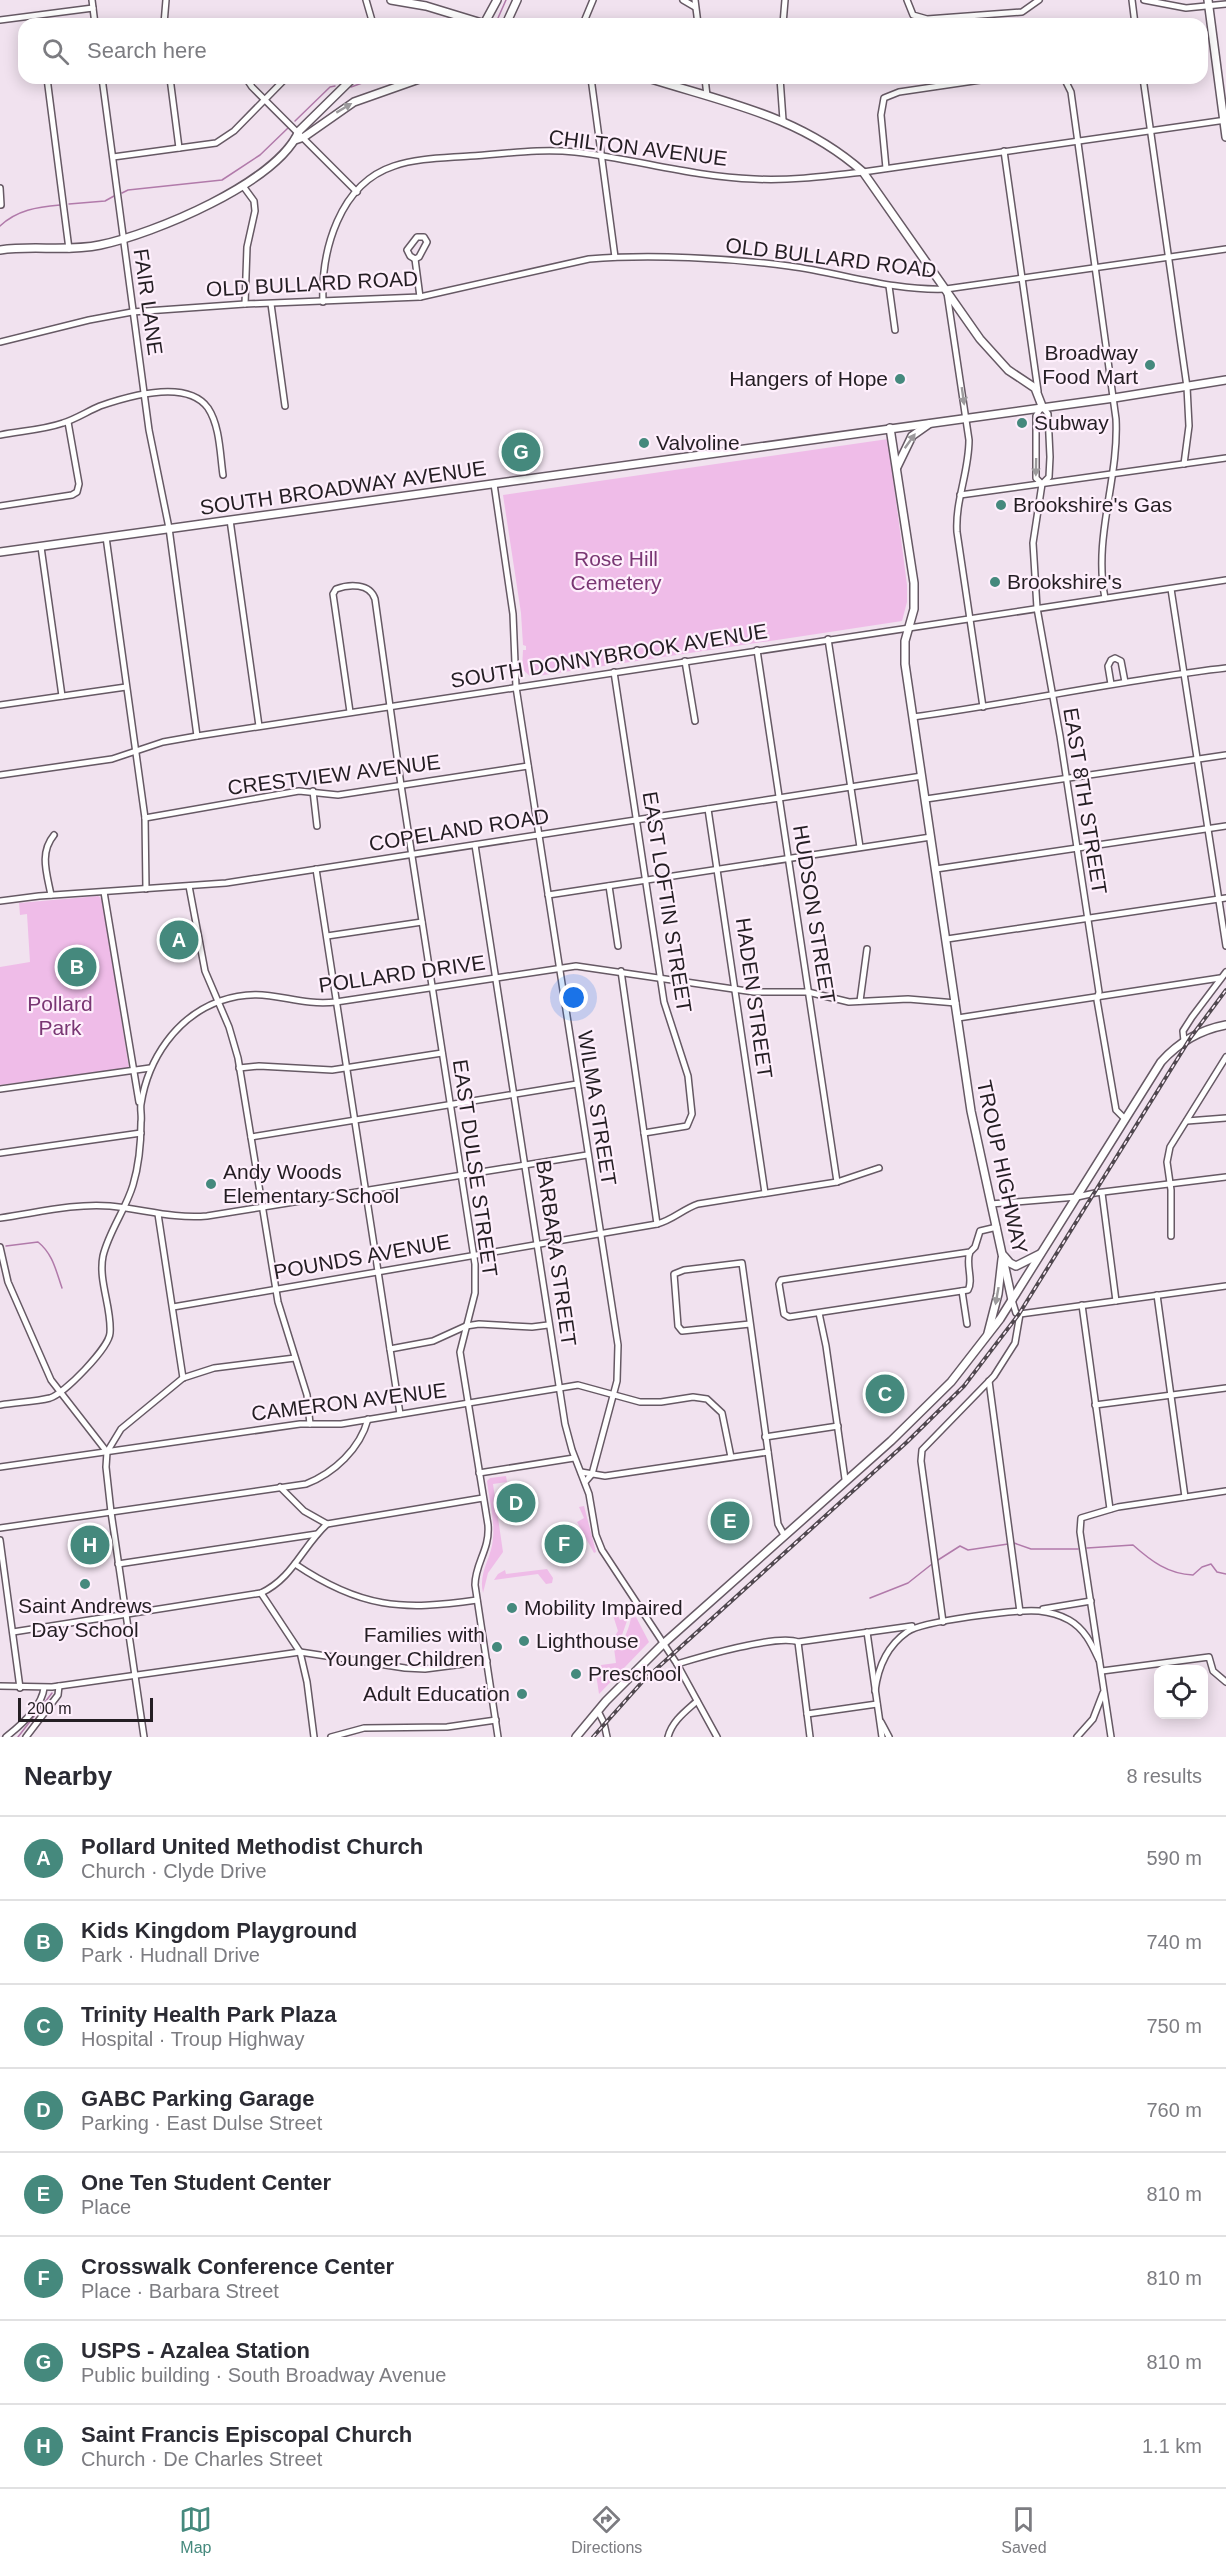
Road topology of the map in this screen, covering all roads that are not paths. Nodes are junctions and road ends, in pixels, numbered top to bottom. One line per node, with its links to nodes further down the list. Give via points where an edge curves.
1 (92, 0): 20 (street)
2 (166, 0): 25 (street)
3 (366, 0): 26 (street)
4 (391, 0): 27 (main road)
5 (497, 0): 28 (main road)
6 (517, 0): 29 (main road)
7 (593, 0): 30 (street)
8 (683, 0): 18 (street)
9 (695, 0): 18 (street)
10 (785, 0): 32 (street)
11 (907, 0): 33 (street, via 913,15)
12 (1039, 0): 34 (street, via 1022,12)
13 (1132, 0): 35 (street)
14 (1144, 0): 19 (street)
15 (1176, 0): 19 (street)
16 (1208, 3): 17 (street); 19 (street); 54 (main road)
17 (1226, 4)
18 (695, 7): 31 (street)
19 (1177, 7)
20 (93, 8): 21 (street); 24 (street)
21 (39, 16): 23 (street)
22 (18, 18): 36 (street)
23 (20, 18)
24 (94, 18)
25 (164, 18)
26 (371, 18)
27 (465, 18)
28 (487, 18)
29 (509, 18)
30 (586, 18)
31 (697, 18)
32 (784, 18)
33 (924, 18)
34 (941, 18)
35 (1134, 18)
36 (0, 20)
37 (48, 84): 70 (street)
38 (103, 84): 62 (street, FAIR LANE)
39 (171, 84): 59 (street)
40 (250, 84): 52 (street)
41 (280, 84): 52 (street)
42 (347, 84): 56 (main road)
43 (405, 84): 56 (main road, one-way to 43, via 354,102)
44 (592, 84): 61 (street)
45 (668, 84): 51 (main road)
46 (706, 84): 51 (street)
47 (780, 84): 53 (street)
48 (953, 84): 63 (street, via 884,98 880,115)
49 (1067, 84): 58 (street)
50 (1144, 84): 55 (street)
51 (707, 96): 53 (main road)
52 (265, 98): 56 (street); 59 (street, via 234,131 216,143)
53 (783, 120): 64 (main road, via 833,147)
54 (1225, 120): 55 (street, CHILTON AVENUE); 57 (main road)
55 (1150, 131): 58 (street, CHILTON AVENUE); 74 (street)
56 (301, 134): 65 (main road); 67 (street)
57 (1226, 137)
58 (1076, 141): 60 (street, CHILTON AVENUE); 76 (street)
59 (179, 148): 62 (street)
60 (1004, 152): 63 (street, CHILTON AVENUE); 77 (street)
61 (601, 156): 64 (street, CHILTON AVENUE, via 754,179); 67 (street, CHILTON AVENUE, via 546,151 423,160 393,166); 73 (street)
62 (113, 158): 69 (street, FAIR LANE)
63 (886, 168): 64 (street, CHILTON AVENUE)
64 (863, 172): 79 (main road)
65 (243, 186): 69 (main road); 82 (street, via 255,208 247,247)
66 (0, 188): 68 (street)
67 (357, 192): 81 (street, CHILTON AVENUE, via 345,206 331,236)
68 (1, 205)
69 (123, 238): 70 (main road); 85 (street, FAIR LANE)
70 (69, 249): 72 (main road)
71 (1226, 249): 74 (street, OLD BULLARD ROAD)
72 (0, 250)
73 (615, 257): 78 (street, OLD BULLARD ROAD, via 789,266); 80 (street, OLD BULLARD ROAD, via 566,262)
74 (1168, 257): 76 (street, OLD BULLARD ROAD); 92 (street)
75 (415, 258): 80 (street)
76 (1095, 267): 77 (street, OLD BULLARD ROAD); 95 (street)
77 (1021, 277): 79 (street, OLD BULLARD ROAD); 89 (street)
78 (889, 286): 79 (street, OLD BULLARD ROAD); 87 (street)
79 (946, 289): 84 (main road); 86 (street)
80 (420, 297): 81 (street, OLD BULLARD ROAD)
81 (322, 302): 83 (street, OLD BULLARD ROAD)
82 (245, 304): 83 (street, OLD BULLARD ROAD); 85 (street, OLD BULLARD ROAD)
83 (271, 304): 96 (street)
84 (960, 309): 86 (street); 91 (main road, via 993,355)
85 (132, 312): 88 (street, OLD BULLARD ROAD); 94 (street, FAIR LANE)
86 (953, 320): 98 (street, one-way to 98)
87 (895, 330)
88 (0, 342)
89 (1034, 368): 91 (street); 93 (street)
90 (1226, 380): 92 (main road, SOUTH BROADWAY AVENUE)
91 (1024, 381): 93 (main road)
92 (1187, 387): 95 (main road, SOUTH BROADWAY AVENUE); 104 (street, via 1189,426)
93 (1038, 391): 97 (main road)
94 (144, 395): 99 (street, via 99,407); 107 (street, via 176,391 204,404 212,417); 113 (street, FAIR LANE)
95 (1114, 398): 97 (main road, SOUTH BROADWAY AVENUE); 106 (street)
96 (285, 406)
97 (1042, 406): 98 (main road, SOUTH BROADWAY AVENUE); 109 (street, EAST 8TH STREET, one-way to 109, via 1036,416 1036,478); 109 (street, EAST 8TH STREET, via 1048,414 1050,457 1049,477)
98 (966, 417): 100 (main road, SOUTH BROADWAY AVENUE); 110 (street, via 969,455)
99 (68, 422): 102 (street); 111 (street, via 79,484 77,492)
100 (933, 422): 101 (main road, SOUTH BROADWAY AVENUE); 105 (main road, one-way to 100, via 912,436)
101 (890, 428): 105 (main road, TROUP HIGHWAY); 108 (main road, SOUTH BROADWAY AVENUE)
102 (0, 435)
103 (1226, 458): 104 (street)
104 (1184, 464): 106 (street)
105 (897, 469): 122 (main road, TROUP HIGHWAY, via 914,583 914,609)
106 (1114, 473): 109 (street); 119 (street, via 1102,532)
107 (223, 475)
108 (494, 484): 112 (main road, SOUTH BROADWAY AVENUE); 132 (street, WILMA STREET, via 512,606)
109 (1042, 484): 110 (street); 120 (street, EAST 8TH STREET, via 1033,551)
110 (960, 495): 121 (street, via 957,532)
111 (0, 506)
112 (230, 520): 113 (main road, SOUTH BROADWAY AVENUE); 141 (street)
113 (169, 528): 114 (main road, SOUTH BROADWAY AVENUE); 142 (street, FAIR LANE)
114 (106, 537): 115 (main road, SOUTH BROADWAY AVENUE); 131 (street)
115 (41, 546): 116 (main road, SOUTH BROADWAY AVENUE); 134 (street)
116 (0, 552)
117 (1226, 580): 118 (street, SOUTH DONNYBROOK AVENUE)
118 (1172, 588): 119 (street, SOUTH DONNYBROOK AVENUE); 128 (street)
119 (1105, 598): 120 (street, SOUTH DONNYBROOK AVENUE)
120 (1037, 608): 121 (street, SOUTH DONNYBROOK AVENUE); 133 (street, EAST 8TH STREET)
121 (970, 618): 122 (street, SOUTH DONNYBROOK AVENUE); 137 (street)
122 (908, 628): 123 (street, SOUTH DONNYBROOK AVENUE); 139 (main road, TROUP HIGHWAY, via 905,664)
123 (828, 639): 124 (street, SOUTH DONNYBROOK AVENUE); 151 (street)
124 (757, 650): 125 (street, SOUTH DONNYBROOK AVENUE); 153 (street, HUDSON STREET)
125 (685, 661): 127 (street, SOUTH DONNYBROOK AVENUE); 140 (street)
126 (1226, 668): 128 (street)
127 (614, 672): 132 (street, SOUTH DONNYBROOK AVENUE); 157 (street, EAST LOFTIN STREET)
128 (1185, 674): 129 (street); 145 (street)
129 (1125, 682): 130 (street); 130 (street, via 1121,661 1115,658 1108,666)
130 (1111, 684): 133 (street)
131 (126, 687): 134 (street); 143 (street)
132 (516, 687): 136 (street, SOUTH DONNYBROOK AVENUE); 146 (street, WILMA STREET)
133 (1051, 693): 137 (street); 149 (street, EAST 8TH STREET)
134 (62, 696): 135 (street)
135 (0, 705)
136 (390, 707): 138 (street, SOUTH DONNYBROOK AVENUE); 138 (street, EAST DULSE STREET, via 374,595 362,586 342,587 333,594); 150 (street, EAST DULSE STREET)
137 (983, 707): 139 (street)
138 (350, 712): 141 (street, SOUTH DONNYBROOK AVENUE)
139 (913, 717): 148 (main road, TROUP HIGHWAY)
140 (695, 721)
141 (259, 726): 142 (street, SOUTH DONNYBROOK AVENUE)
142 (197, 736): 143 (street, SOUTH DONNYBROOK AVENUE)
143 (135, 751): 147 (street, SOUTH DONNYBROOK AVENUE, via 106,760); 156 (street)
144 (1226, 755): 145 (street)
145 (1197, 760): 149 (street); 160 (street)
146 (528, 766): 150 (street, CRESTVIEW AVENUE); 162 (street, WILMA STREET)
147 (0, 775)
148 (922, 776): 151 (street, COPELAND ROAD); 154 (main road, TROUP HIGHWAY)
149 (1066, 778): 154 (street); 166 (street, EAST 8TH STREET)
150 (401, 785): 152 (street, CRESTVIEW AVENUE, via 338,795); 167 (street, EAST DULSE STREET)
151 (851, 787): 153 (street, COPELAND ROAD); 165 (street)
152 (313, 791): 156 (street, CRESTVIEW AVENUE); 158 (street)
153 (779, 798): 155 (street, COPELAND ROAD); 168 (street, HUDSON STREET)
154 (926, 799): 163 (main road, TROUP HIGHWAY)
155 (708, 809): 157 (street, COPELAND ROAD); 169 (street, HADEN STREET)
156 (145, 818): 175 (street)
157 (637, 820): 162 (street, COPELAND ROAD); 172 (street, EAST LOFTIN STREET)
158 (317, 826)
159 (1226, 826): 160 (street)
160 (1208, 829): 166 (street); 179 (street)
161 (54, 835): 177 (street, via 45,854)
162 (538, 835): 164 (street, COPELAND ROAD); 178 (street, WILMA STREET)
163 (931, 837): 165 (street); 171 (main road, TROUP HIGHWAY)
164 (475, 845): 167 (street, COPELAND ROAD); 191 (street, BARBARA STREET)
165 (860, 847): 168 (street)
166 (1076, 848): 171 (street); 181 (street, EAST 8TH STREET)
167 (412, 855): 170 (street, COPELAND ROAD); 182 (street, EAST DULSE STREET)
168 (789, 857): 169 (street); 196 (street, HUDSON STREET)
169 (717, 868): 172 (street); 195 (street, HADEN STREET)
170 (316, 869): 174 (street, COPELAND ROAD); 183 (street)
171 (936, 869): 184 (main road, TROUP HIGHWAY)
172 (645, 880): 173 (street); 192 (street, EAST LOFTIN STREET)
173 (609, 885): 178 (street); 185 (street)
174 (189, 886): 175 (street, COPELAND ROAD); 198 (street, via 201,958)
175 (146, 889): 176 (street, COPELAND ROAD)
176 (104, 892): 177 (street, COPELAND ROAD); 210 (street)
177 (51, 895): 180 (street, COPELAND ROAD)
178 (548, 895): 188 (street, WILMA STREET)
179 (1223, 899): 181 (street); 186 (street)
180 (0, 901)
181 (1088, 918): 184 (street); 197 (street, EAST 8TH STREET)
182 (422, 922): 183 (street); 194 (street, EAST DULSE STREET)
183 (327, 936): 200 (street)
184 (947, 939): 201 (main road, TROUP HIGHWAY)
185 (618, 946)
186 (1226, 946)
187 (867, 949): 199 (street)
188 (558, 967): 189 (street, POLLARD DRIVE); 191 (street, POLLARD DRIVE); 211 (street, WILMA STREET)
189 (621, 971): 192 (street, POLLARD DRIVE); 220 (street)
190 (1226, 972): 193 (street)
191 (496, 978): 194 (street, POLLARD DRIVE); 213 (street, BARBARA STREET)
192 (662, 978): 195 (street, POLLARD DRIVE); 220 (street, EAST LOFTIN STREET, via 667,1016 688,1076 692,1119 681,1128)
193 (1220, 978): 197 (street); 204 (street, via 1183,1031)
194 (432, 988): 200 (street, POLLARD DRIVE); 205 (street, EAST DULSE STREET)
195 (736, 991): 196 (street, POLLARD DRIVE); 232 (street, HADEN STREET)
196 (808, 992): 199 (street, POLLARD DRIVE); 229 (street, HUDSON STREET)
197 (1098, 996): 202 (street); 217 (street, EAST 8TH STREET, via 1116,1110)
198 (218, 1001): 200 (street, POLLARD DRIVE, via 240,994 267,993 303,1003); 207 (street, POLLARD DRIVE, via 178,1028); 208 (street)
199 (861, 1001): 201 (street, POLLARD DRIVE, via 908,999)
200 (336, 1002): 209 (street)
201 (956, 1004): 202 (main road, TROUP HIGHWAY)
202 (958, 1018): 235 (main road, TROUP HIGHWAY, via 973,1123)
203 (1226, 1025): 204 (main road)
204 (1184, 1041): 217 (main road, via 1161,1062)
205 (442, 1053): 209 (street); 214 (street, EAST DULSE STREET)
206 (1226, 1057): 219 (street)
207 (150, 1068): 210 (street); 215 (street, POLLARD DRIVE)
208 (239, 1068): 209 (street); 222 (street)
209 (348, 1068): 218 (street)
210 (134, 1070): 212 (street); 215 (street)
211 (577, 1084): 213 (street); 224 (street, WILMA STREET)
212 (0, 1089)
213 (515, 1094): 214 (street); 225 (street, BARBARA STREET)
214 (451, 1105): 218 (street); 227 (street, EAST DULSE STREET)
215 (140, 1106): 221 (street, POLLARD DRIVE)
216 (1226, 1118): 219 (street)
217 (1125, 1119): 234 (main road)
218 (355, 1120): 222 (street); 231 (street)
219 (1187, 1121): 230 (street, via 1170,1147)
220 (644, 1133): 240 (street)
221 (141, 1134): 223 (street); 237 (street, POLLARD DRIVE, via 134,1179)
222 (251, 1137): 236 (street)
223 (0, 1153)
224 (587, 1155): 225 (street); 242 (street, WILMA STREET)
225 (526, 1165): 227 (street); 244 (street, BARBARA STREET)
226 (879, 1167): 229 (street, POUNDS AVENUE)
227 (461, 1175): 231 (street); 249 (street, EAST DULSE STREET)
228 (1226, 1178): 230 (street)
229 (837, 1182): 232 (street, POUNDS AVENUE)
230 (1170, 1184): 233 (street); 243 (street)
231 (366, 1190): 236 (street); 250 (street)
232 (765, 1193): 240 (street, POUNDS AVENUE, via 698,1204)
233 (1102, 1193): 234 (street); 256 (street)
234 (1077, 1197): 235 (street); 248 (main road)
235 (991, 1204): 241 (main road, TROUP HIGHWAY)
236 (263, 1207): 238 (street, via 192,1217); 252 (street)
237 (123, 1208): 238 (street); 239 (street, via 73,1207); 272 (street, POLLARD DRIVE, via 102,1264 110,1335 101,1353)
238 (158, 1214): 258 (street)
239 (0, 1218)
240 (657, 1224): 242 (street, POUNDS AVENUE)
241 (997, 1227): 246 (street, via 980,1231); 247 (main road, TROUP HIGHWAY)
242 (600, 1233): 244 (street, POUNDS AVENUE); 273 (street, WILMA STREET, via 618,1346)
243 (1171, 1236)
244 (538, 1244): 249 (street, POUNDS AVENUE); 263 (street, BARBARA STREET)
245 (0, 1247): 272 (street, via 8,1282)
246 (970, 1252): 253 (street, via 970,1288); 259 (street, via 781,1280 785,1316)
247 (1003, 1253): 248 (main road, via 1016,1266); 255 (main road, TROUP HIGHWAY); 265 (main road, one-way to 265, via 998,1294)
248 (1042, 1253): 255 (main road)
249 (473, 1255): 250 (street, POUNDS AVENUE); 264 (street, EAST DULSE STREET, via 475,1293)
250 (378, 1270): 252 (street, POUNDS AVENUE); 266 (street)
251 (1226, 1286): 254 (street)
252 (276, 1290): 258 (street, POUNDS AVENUE); 267 (street)
253 (962, 1292): 259 (street); 262 (street)
254 (1157, 1295): 256 (street); 274 (street)
255 (1012, 1300): 260 (street); 265 (main road)
256 (1116, 1301): 257 (street)
257 (1083, 1305): 260 (street); 277 (street)
258 (173, 1307): 268 (street)
259 (819, 1313): 281 (street)
260 (1020, 1314): 269 (street, via 1015,1343)
261 (750, 1324): 261 (street, via 742,1263 674,1274 681,1330); 282 (street)
262 (967, 1324)
263 (548, 1325): 264 (street); 270 (street, BARBARA STREET)
264 (466, 1326): 266 (street, via 433,1341); 275 (street, EAST DULSE STREET, via 460,1352)
265 (986, 1338): 291 (main road, via 934,1401)
266 (390, 1349): 278 (street)
267 (295, 1358): 268 (street, via 214,1368); 280 (street, via 307,1395)
268 (183, 1378): 283 (street, via 121,1429)
269 (989, 1382): 310 (street); 312 (street, via 922,1450)
270 (559, 1387): 273 (street, CAMERON AVENUE, via 582,1386); 275 (street, CAMERON AVENUE); 286 (street, BARBARA STREET)
271 (1226, 1388): 274 (street)
272 (59, 1393): 276 (street, POLLARD DRIVE, via 52,1398); 283 (street)
273 (614, 1395): 285 (street, CAMERON AVENUE, via 645,1402 707,1399 722,1413); 290 (street, WILMA STREET)
274 (1171, 1395): 277 (street); 295 (street)
275 (468, 1403): 278 (street, CAMERON AVENUE); 289 (street, EAST DULSE STREET)
276 (0, 1405)
277 (1095, 1405): 297 (street)
278 (400, 1414): 279 (street, CAMERON AVENUE)
279 (368, 1419): 280 (street, CAMERON AVENUE); 293 (street, via 350,1450 331,1471 306,1484)
280 (310, 1424): 283 (street, CAMERON AVENUE)
281 (838, 1426): 282 (street); 291 (street)
282 (765, 1437): 284 (street)
283 (107, 1452): 287 (street, CAMERON AVENUE); 298 (street)
284 (768, 1452): 285 (street); 302 (street, via 778,1524)
285 (731, 1457): 290 (street, via 605,1476)
286 (574, 1458): 288 (street, BARBARA STREET); 289 (street)
287 (0, 1467)
288 (581, 1472): 290 (street); 292 (street, BARBARA STREET)
289 (479, 1473): 296 (street, EAST DULSE STREET)
290 (592, 1474): 292 (street, WILMA STREET)
291 (845, 1479): 302 (main road)
292 (585, 1482): 317 (street, BARBARA STREET, via 599,1545)
293 (280, 1487): 298 (street); 299 (street, via 304,1511)
294 (1226, 1491): 295 (street)
295 (1185, 1497): 297 (street)
296 (483, 1498): 299 (street); 307 (street, EAST DULSE STREET, via 488,1534 486,1552 475,1578)
297 (1110, 1509): 308 (street, via 1081,1518)
298 (111, 1512): 300 (street); 304 (street)
299 (327, 1524): 301 (street)
300 (0, 1528)
301 (317, 1534): 304 (street); 305 (street)
302 (784, 1535): 317 (main road)
303 (0, 1540): 314 (street)
304 (118, 1564): 311 (street)
305 (295, 1564): 306 (street, via 279,1584); 307 (street, via 338,1589 381,1604 427,1606)
306 (261, 1593): 311 (street); 318 (street)
307 (477, 1600): 319 (street, EAST DULSE STREET)
308 (1091, 1601): 309 (street); 321 (street)
309 (1035, 1610): 310 (street); 321 (street, via 1074,1623 1086,1636)
310 (1020, 1612): 312 (street)
311 (126, 1614): 314 (street); 322 (street)
312 (943, 1622): 313 (street)
313 (919, 1625): 315 (street); 329 (street, via 889,1650)
314 (13, 1632): 327 (street)
315 (867, 1632): 316 (street); 329 (street)
316 (798, 1642): 320 (street, via 769,1643); 333 (street)
317 (663, 1644): 320 (street, BARBARA STREET); 332 (main road)
318 (300, 1652): 319 (street, via 425,1669); 322 (street); 339 (street)
319 (487, 1661): 335 (street, EAST DULSE STREET)
320 (677, 1664): 330 (street, BARBARA STREET)
321 (1102, 1668): 323 (street, via 1209,1657 1211,1669); 326 (street)
322 (135, 1674): 325 (street); 338 (street)
323 (1226, 1682)
324 (0, 1686): 327 (street)
325 (59, 1686): 328 (street); 337 (street, via 58,1695)
326 (1105, 1687): 349 (street, via 1093,1719); 350 (street)
327 (20, 1688): 328 (street)
328 (44, 1688): 336 (street, via 40,1700)
329 (875, 1691): 331 (street)
330 (698, 1701): 344 (street, via 681,1714); 345 (street, BARBARA STREET)
331 (877, 1704): 333 (street); 334 (street)
332 (598, 1711): 342 (main road); 343 (street)
333 (807, 1714): 346 (street)
334 (879, 1715): 347 (street); 348 (street)
335 (496, 1720): 340 (street, via 447,1727 363,1728); 341 (street, EAST DULSE STREET)
336 (6, 1737)
337 (26, 1737)
338 (144, 1737)
339 (314, 1737)
340 (331, 1737)
341 (498, 1737)
342 (576, 1737)
343 (607, 1737)
344 (668, 1737)
345 (717, 1737)
346 (810, 1737)
347 (882, 1737)
348 (890, 1737)
349 (1077, 1737)
350 (1111, 1737)

